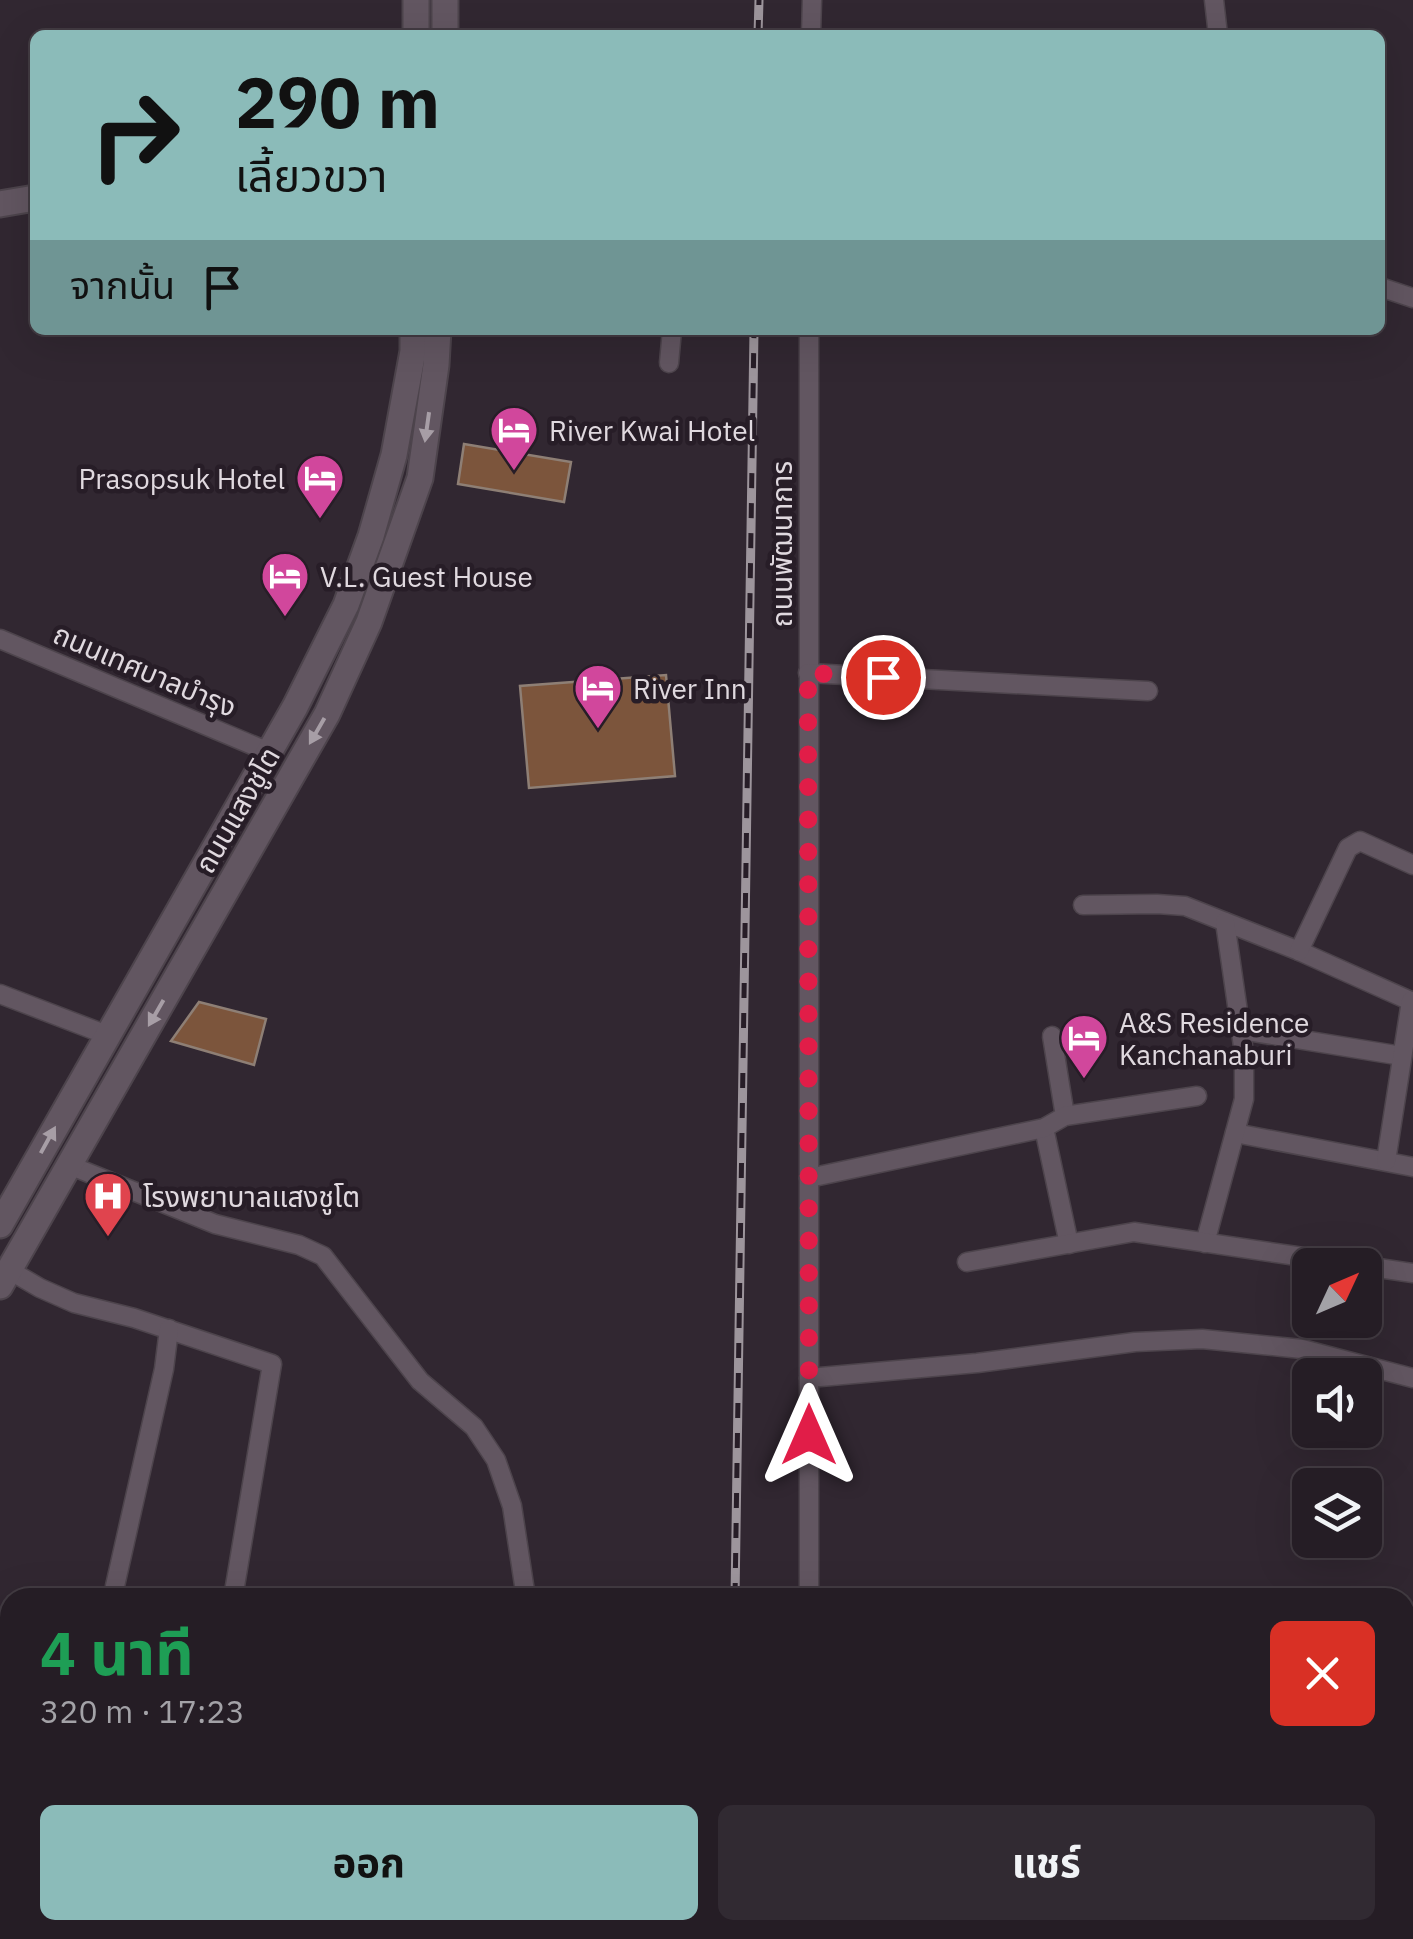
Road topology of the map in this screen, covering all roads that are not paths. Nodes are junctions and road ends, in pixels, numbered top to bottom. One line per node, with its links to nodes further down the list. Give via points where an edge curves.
1 (416, 0): 5 (main road)
2 (445, 0): 6 (main road)
3 (812, 0): 7 (street)
4 (1214, 0): 8 (street)
5 (416, 30)
6 (445, 30)
7 (811, 30)
8 (1217, 30)
9 (30, 199): 10 (main road)
10 (0, 204)
11 (1385, 288): 12 (street)
12 (1413, 298)
13 (413, 335): 18 (main road, ถนนแสงชูโต, via 394,455)
14 (438, 335): 19 (main road, ถนนแสงชูโต, one-way to 19, via 420,478)
15 (672, 335): 17 (street)
16 (809, 335): 21 (street, ถนนพัฒนาการ)
17 (669, 364)
18 (372, 536): 19 (main road); 23 (main road, ถนนแสงชูโต, via 346,606)
19 (398, 546): 39 (main road, ถนนแสงชูโต, one-way to 39, via 327,714)
20 (0, 639): 23 (street, ถนนเทศบาลบำรุง)
21 (808, 673): 22 (street); 41 (street, ถนนพัฒนาการ)
22 (1148, 691)
23 (269, 752): 31 (main road, ถนนแสงชูโต)
24 (1413, 865): 27 (street, via 1360,841 1348,848)
25 (1083, 905): 26 (street, via 1184,906)
26 (1225, 922): 27 (street); 30 (street)
27 (1299, 951): 29 (street)
28 (0, 994): 31 (street)
29 (1412, 1002): 33 (street)
30 (1241, 1030): 33 (street); 37 (street, via 1244,1099)
31 (107, 1035): 42 (main road, ถนนแสงชูโต, one-way to 31)
32 (1052, 1036): 35 (street)
33 (1402, 1056): 38 (street)
34 (1196, 1096): 35 (street)
35 (1065, 1116): 36 (street)
36 (1044, 1128): 41 (street); 44 (street)
37 (1234, 1133): 38 (street); 43 (street)
38 (1386, 1161): 40 (street)
39 (69, 1165): 49 (main road, ถนนแสงชูโต); 55 (street, via 215,1224 323,1256 420,1382 474,1427 496,1460 512,1506)
40 (1413, 1167)
41 (808, 1178): 51 (street, ถนนพัฒนาการ)
42 (0, 1224)
43 (1205, 1242): 44 (street, via 1134,1232); 45 (street)
44 (1069, 1244): 46 (street)
45 (1292, 1255)
46 (967, 1262)
47 (1382, 1269): 48 (street)
48 (1413, 1273)
49 (5, 1278): 50 (street)
50 (168, 1329): 53 (street); 54 (street, via 272,1364)
51 (809, 1378): 52 (street, via 1202,1339 1302,1349); 56 (street, ถนนพัฒนาการ)
52 (1413, 1378)
53 (115, 1588)
54 (235, 1588)
55 (524, 1588)
56 (809, 1588)

